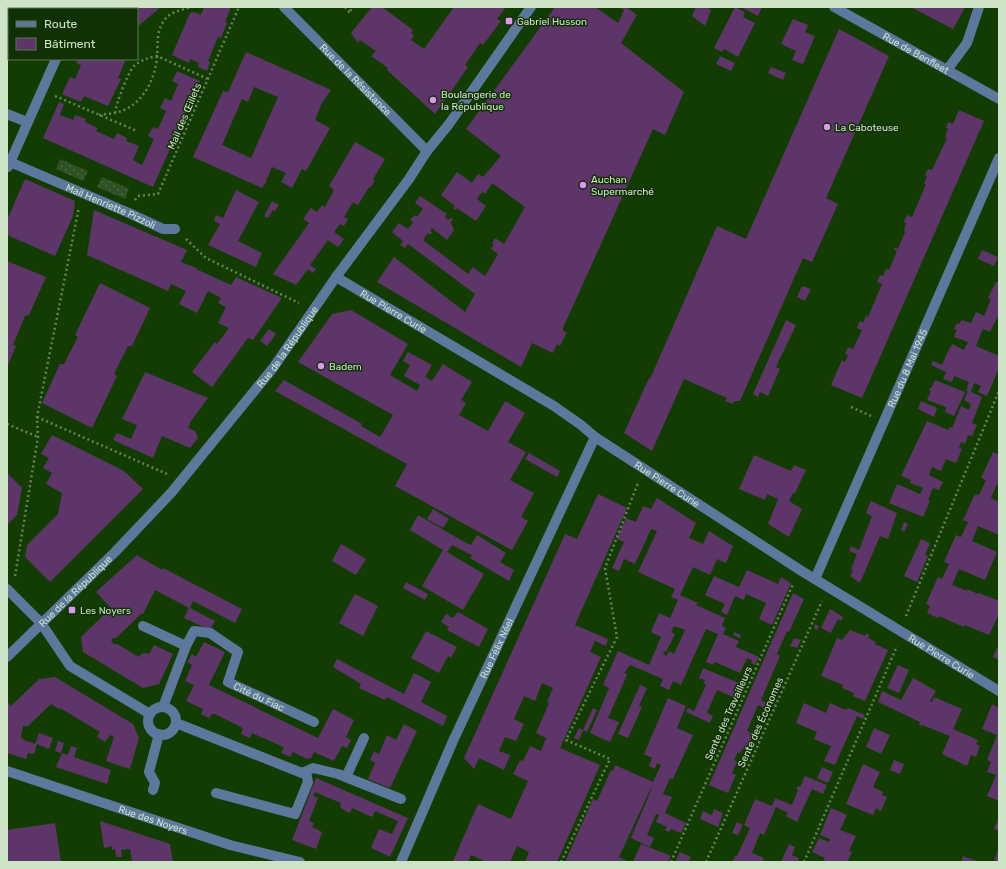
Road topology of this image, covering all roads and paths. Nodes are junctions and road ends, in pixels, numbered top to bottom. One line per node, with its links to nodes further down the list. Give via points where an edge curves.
1 (192, 7): 9 (path, via 175,11 163,22 158,35)
2 (239, 7): 12 (path, Mail des Œillets)
3 (284, 7): 20 (street, Rue de la Résistance)
4 (345, 7): 5 (path, via 350,13)
5 (352, 7)
6 (531, 7): 20 (street, Rue de la République)
7 (834, 7): 11 (street, Rue de Benfleet)
8 (979, 7): 11 (street, via 967,43)
9 (157, 56): 12 (path); 15 (path, via 143,60 133,68 116,105); 15 (path, via 149,87 142,98)
10 (56, 60): 13 (street)
11 (947, 70): 14 (street, Rue de Benfleet)
12 (208, 79): 24 (path, Mail des Œillets, via 158,194 138,196)
13 (42, 90): 17 (path); 18 (street)
14 (999, 99)
15 (115, 113): 17 (path)
16 (7, 114): 18 (street)
17 (99, 115): 19 (path)
18 (27, 122): 22 (street)
19 (137, 131)
20 (427, 151): 26 (street, Rue de la République)
21 (999, 158): 35 (street, Rue du 8 Mai 1945)
22 (8, 165): 23 (street, Mail Henriette Pizzoli)
23 (82, 193): 24 (street, Mail Henriette Pizzoli); 28 (path)
24 (129, 213): 25 (street, Mail Henriette Pizzoli, via 163,229)
25 (175, 229): 27 (path, via 206,258)
26 (336, 277): 27 (street, Rue de la République); 31 (street, Rue Pierre Curie, via 554,406)
27 (313, 310): 33 (street, Rue de la République, via 273,368)
28 (37, 417): 30 (path); 33 (path)
29 (7, 424): 30 (path)
30 (38, 437): 37 (path)
31 (595, 437): 32 (street, Rue Pierre Curie); 56 (street, Rue Félix Néel, via 453,741)
32 (643, 469): 34 (street, Rue Pierre Curie); 57 (path, via 605,568 618,637 566,740 610,759)
33 (181, 481): 38 (street, Rue de la République, via 115,552)
34 (800, 570): 35 (street, Rue Pierre Curie); 58 (path, Sente des Travailleurs)
35 (815, 579): 36 (street, Rue Pierre Curie)
36 (828, 588): 42 (street, Rue Pierre Curie); 59 (path, Sente des Économes)
37 (10, 592): 38 (street)
38 (41, 623): 41 (street, Rue de la République); 44 (street, via 70,666)
39 (143, 626): 40 (street)
40 (186, 646): 43 (street, Cité du Fiac); 45 (street, Cité du Fiac, via 194,631 210,633 238,652 228,682)
41 (7, 657)
42 (999, 691)
43 (164, 707): 44 (street, via 156,708); 46 (street, via 171,710)
44 (150, 714): 47 (street, via 148,722)
45 (314, 722)
46 (176, 723): 47 (street, via 166,734); 50 (street, via 302,774)
47 (158, 734): 52 (street, via 149,772 155,783)
48 (364, 738): 51 (street)
49 (7, 771): 55 (street, Rue des Noyers, via 230,845)
50 (306, 772): 51 (street, via 313,768); 53 (street, via 308,782 295,814)
51 (346, 777): 54 (street)
52 (153, 790)
53 (216, 793)
54 (401, 799)
55 (300, 862)
56 (402, 862)
57 (561, 862)
58 (671, 862)
59 (706, 862)

